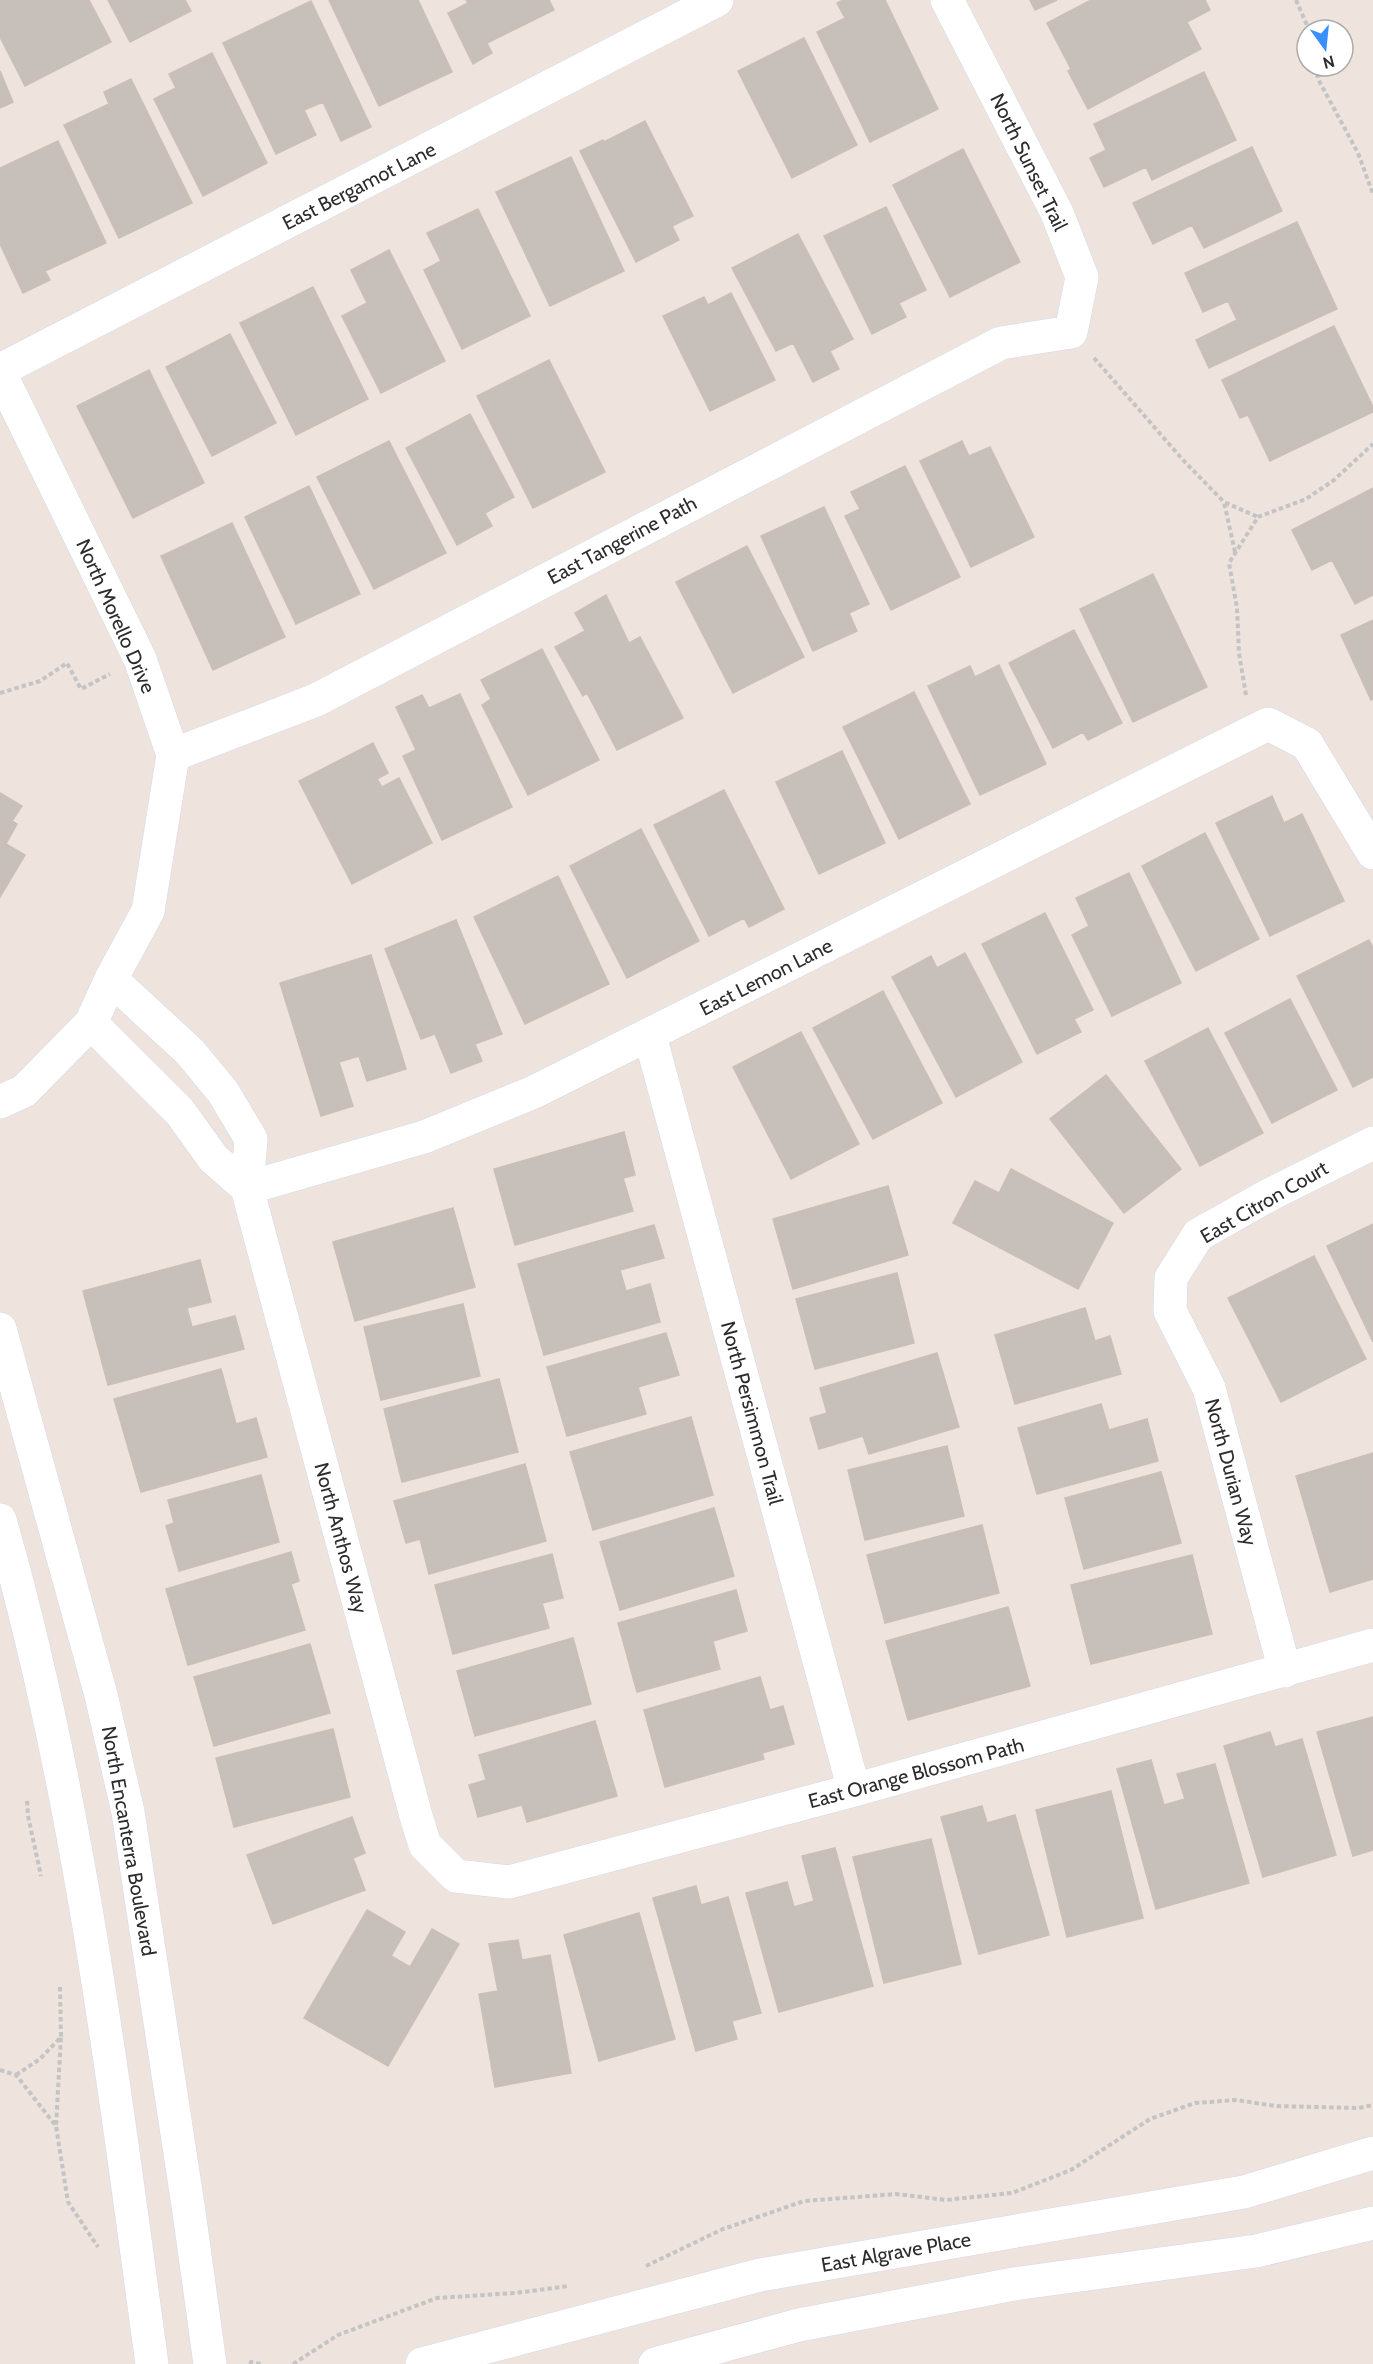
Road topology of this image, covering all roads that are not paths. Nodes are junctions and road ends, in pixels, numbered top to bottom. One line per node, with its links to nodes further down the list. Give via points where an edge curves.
1 (717, 0): 4 (street, East Bergamot Lane)
2 (947, 0): 3 (street, North Sunset Trail, via 1058,213 1082,277)
3 (1071, 332): 5 (street, East Tangerine Path, via 1000,343 316,700)
4 (0, 372): 5 (street, North Morello Drive, via 140,659)
5 (173, 755): 7 (street, North Morello Drive, via 148,911)
6 (1373, 853): 9 (street, East Lemon Lane, via 1307,744 1268,724)
7 (111, 979): 8 (street, North Morello Drive); 12 (street, North Anthos Way, via 190,1052 223,1092 251,1139)
8 (91, 1023): 10 (street, North Morello Drive, via 24,1091); 12 (street, via 180,1112 213,1158)
9 (650, 1035): 12 (street, East Lemon Lane, via 534,1092 424,1137); 18 (street, North Persimmon Trail)
10 (0, 1102)
11 (1373, 1143): 13 (street, East Citron Court, via 1198,1235)
12 (247, 1188): 19 (street, North Anthos Way, via 416,1816 425,1845)
13 (1171, 1278): 17 (street, North Durian Way, via 1170,1311 1209,1388)
14 (0, 1329): 23 (street, North Encanterra Boulevard, via 101,1695 128,1812)
15 (0, 1520): 22 (street, via 24,1604 72,1822)
16 (1373, 1644): 17 (street, East Orange Blossom Path)
17 (1285, 1671): 18 (street, East Orange Blossom Path)
18 (854, 1790): 19 (street, East Orange Blossom Path, via 509,1882)
19 (456, 1876)
20 (1373, 2153): 24 (street, East Algrave Place, via 1244,2192 760,2275)
21 (1373, 2223): 25 (street, via 1256,2251 1014,2284 811,2323)
22 (152, 2364)
23 (210, 2364)
24 (422, 2364)
25 (655, 2364)

